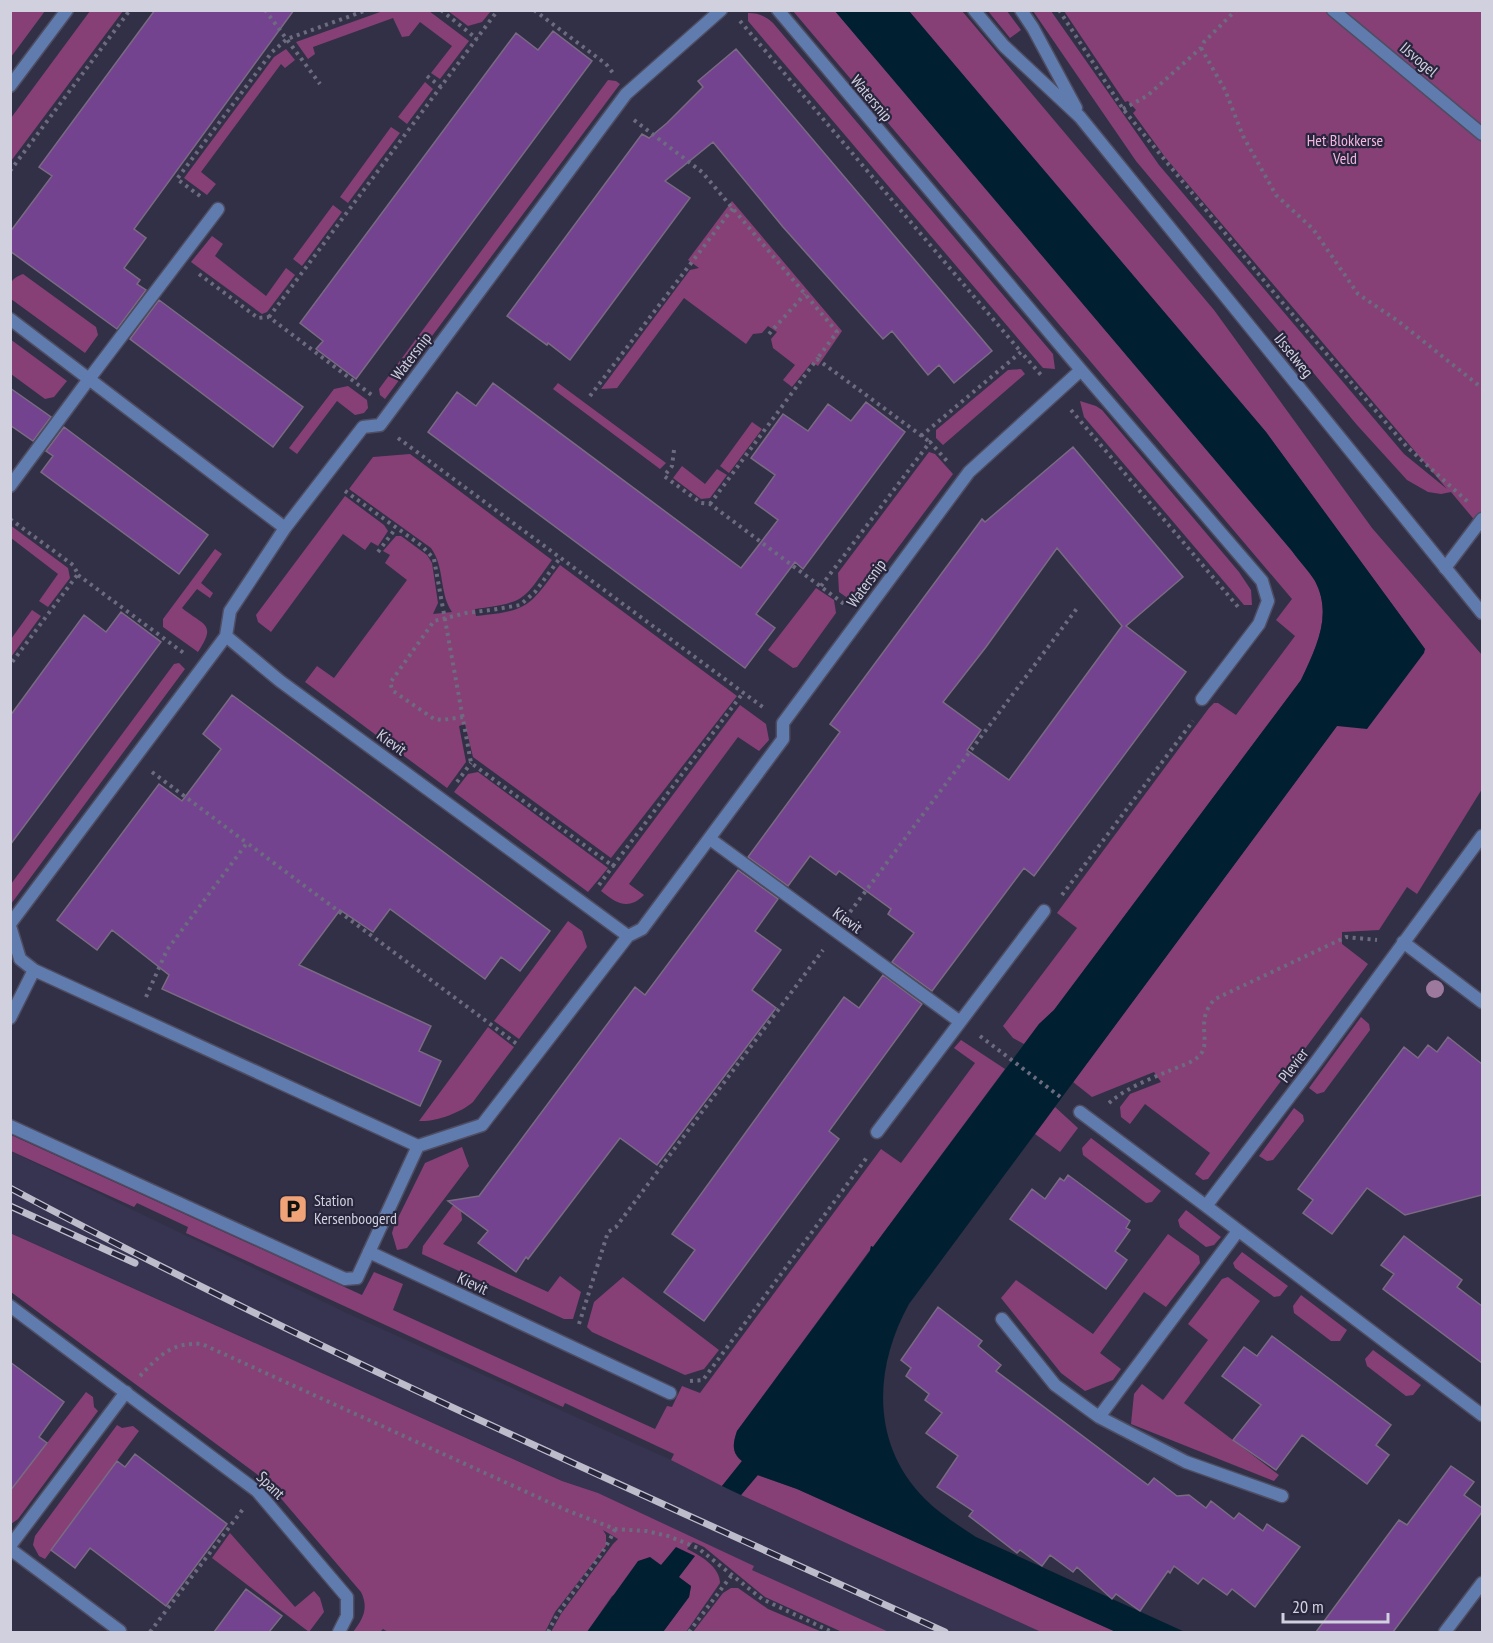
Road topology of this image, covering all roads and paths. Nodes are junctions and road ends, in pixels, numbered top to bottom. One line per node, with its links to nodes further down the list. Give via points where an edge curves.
1 (67, 10): 21 (street)
2 (130, 10): 28 (path)
3 (265, 10): 16 (path)
4 (367, 10): 16 (path)
5 (441, 10): 17 (path)
6 (498, 10): 17 (path)
7 (534, 10): 23 (path, via 606,64)
8 (721, 10): 23 (street, Watersnip)
9 (778, 10): 38 (street, Watersnip)
10 (974, 10): 26 (street, IJsselweg, via 1004,45)
11 (1021, 10): 26 (street, IJsselweg)
12 (1059, 10): 25 (path)
13 (1236, 10): 18 (path)
14 (1334, 10): 27 (street, IJsvogel)
15 (739, 20): 36 (path)
16 (287, 39): 20 (path); 30 (path, via 272,52 177,179)
17 (477, 39): 22 (path)
18 (1201, 48): 25 (path, via 1147,96); 40 (path, via 1276,195 1313,229 1358,294)
19 (427, 76): 22 (path)
20 (320, 84)
21 (10, 86)
22 (441, 87): 33 (path)
23 (629, 91): 24 (street, Watersnip)
24 (617, 107): 29 (path, via 702,172); 43 (street, Watersnip)
25 (1124, 109): 51 (path, via 1407,447)
26 (1080, 117): 59 (street, IJsselweg)
27 (1482, 134)
28 (10, 171)
29 (733, 208): 32 (path); 42 (path)
30 (218, 209): 31 (street)
31 (179, 260): 33 (path, via 258,318); 39 (street)
32 (805, 294): 35 (path); 37 (path, via 837,332)
33 (268, 317): 43 (path)
34 (10, 319): 39 (street)
35 (769, 334)
36 (1022, 352): 41 (path); 45 (path)
37 (817, 359): 45 (path); 52 (path)
38 (1080, 370): 41 (street, Watersnip); 65 (street, Watersnip, via 1262,581 1268,602)
39 (89, 379): 50 (street); 55 (street)
40 (1482, 388)
41 (1056, 393): 49 (street, Watersnip); 65 (path)
42 (591, 396)
43 (392, 410): 44 (street, Watersnip)
44 (380, 425): 48 (street, Watersnip, via 363,428); 58 (path)
45 (921, 436): 46 (path)
46 (930, 442): 49 (path); 61 (path)
47 (674, 450): 52 (path, via 672,466 664,476 701,503)
48 (324, 476): 55 (street, Watersnip); 56 (path)
49 (963, 479): 63 (street, Watersnip)
50 (10, 486)
51 (1468, 503)
52 (710, 504): 61 (path)
53 (10, 519): 60 (path, via 73,565)
54 (1482, 519): 59 (street)
55 (285, 528): 66 (street, via 230,611)
56 (396, 528): 57 (path); 64 (path, via 434,559)
57 (378, 552)
58 (560, 558): 64 (path, via 535,592 520,604); 69 (path)
59 (1445, 568): 62 (street, IJsselweg)
60 (78, 574): 67 (path); 68 (path)
61 (821, 586): 63 (path)
62 (1482, 613)
63 (862, 617): 72 (street, Watersnip)
64 (444, 618): 71 (path); 71 (path, via 434,621 393,677 390,687 434,720)
65 (1256, 628): 70 (street, Watersnip)
66 (226, 636): 68 (street); 79 (street, Kievit, via 280,681)
67 (10, 665)
68 (203, 667): 73 (street)
69 (743, 693): 71 (path, via 613,866 471,763); 72 (path)
70 (1202, 699): 77 (path, via 1196,717 1056,904)
71 (463, 717)
72 (783, 723): 75 (street, Watersnip, via 783,739)
73 (135, 759): 76 (path); 78 (street)
74 (1482, 836): 80 (street, Plevier)
75 (710, 839): 79 (street, via 642,930); 85 (street, Kievit)
76 (247, 843): 83 (path, via 167,950); 86 (path)
77 (1044, 911): 85 (street)
78 (10, 925): 81 (street, via 20,959)
79 (628, 936): 86 (street)
80 (1403, 942): 82 (street); 89 (path, via 1346,937 1215,999 1204,1017 1201,1054 1115,1097); 93 (street, Plevier)
81 (34, 970): 83 (street); 84 (street)
82 (1482, 1002)
83 (137, 1017): 92 (street)
84 (10, 1018)
85 (959, 1021): 87 (path); 91 (street)
86 (534, 1056): 92 (street, via 482,1125)
87 (1066, 1102)
88 (1080, 1112): 89 (street)
89 (1092, 1120): 93 (street)
90 (10, 1126): 96 (street, via 345,1279 357,1278)
91 (877, 1131): 101 (path, via 865,1160 703,1380 676,1378)
92 (418, 1146): 96 (street)
93 (1206, 1206): 94 (street)
94 (1238, 1231): 102 (street); 103 (street)
95 (608, 1232): 99 (path)
96 (369, 1252): 99 (street, Kievit)
97 (10, 1306): 100 (street, Spant)
98 (1002, 1319): 103 (street, via 1055,1385)
99 (571, 1347): 101 (street, Kievit)
100 (126, 1392): 104 (street, Spant); 106 (path, via 169,1349 186,1343 202,1344); 107 (street)
101 (670, 1393)
102 (1482, 1415)
103 (1099, 1418): 105 (street, via 1186,1462)
104 (257, 1491): 111 (path); 112 (street, Spant, via 347,1597 347,1616)
105 (1282, 1496)
106 (615, 1529): 108 (path, via 646,1531 698,1548); 113 (path, via 607,1547)
107 (10, 1548): 110 (street)
108 (731, 1576): 114 (path); 115 (path, via 762,1599)
109 (1482, 1583): 116 (street)
110 (120, 1632)
111 (150, 1632)
112 (339, 1632)
113 (548, 1632)
114 (689, 1632)
115 (832, 1632)
116 (1445, 1632)

